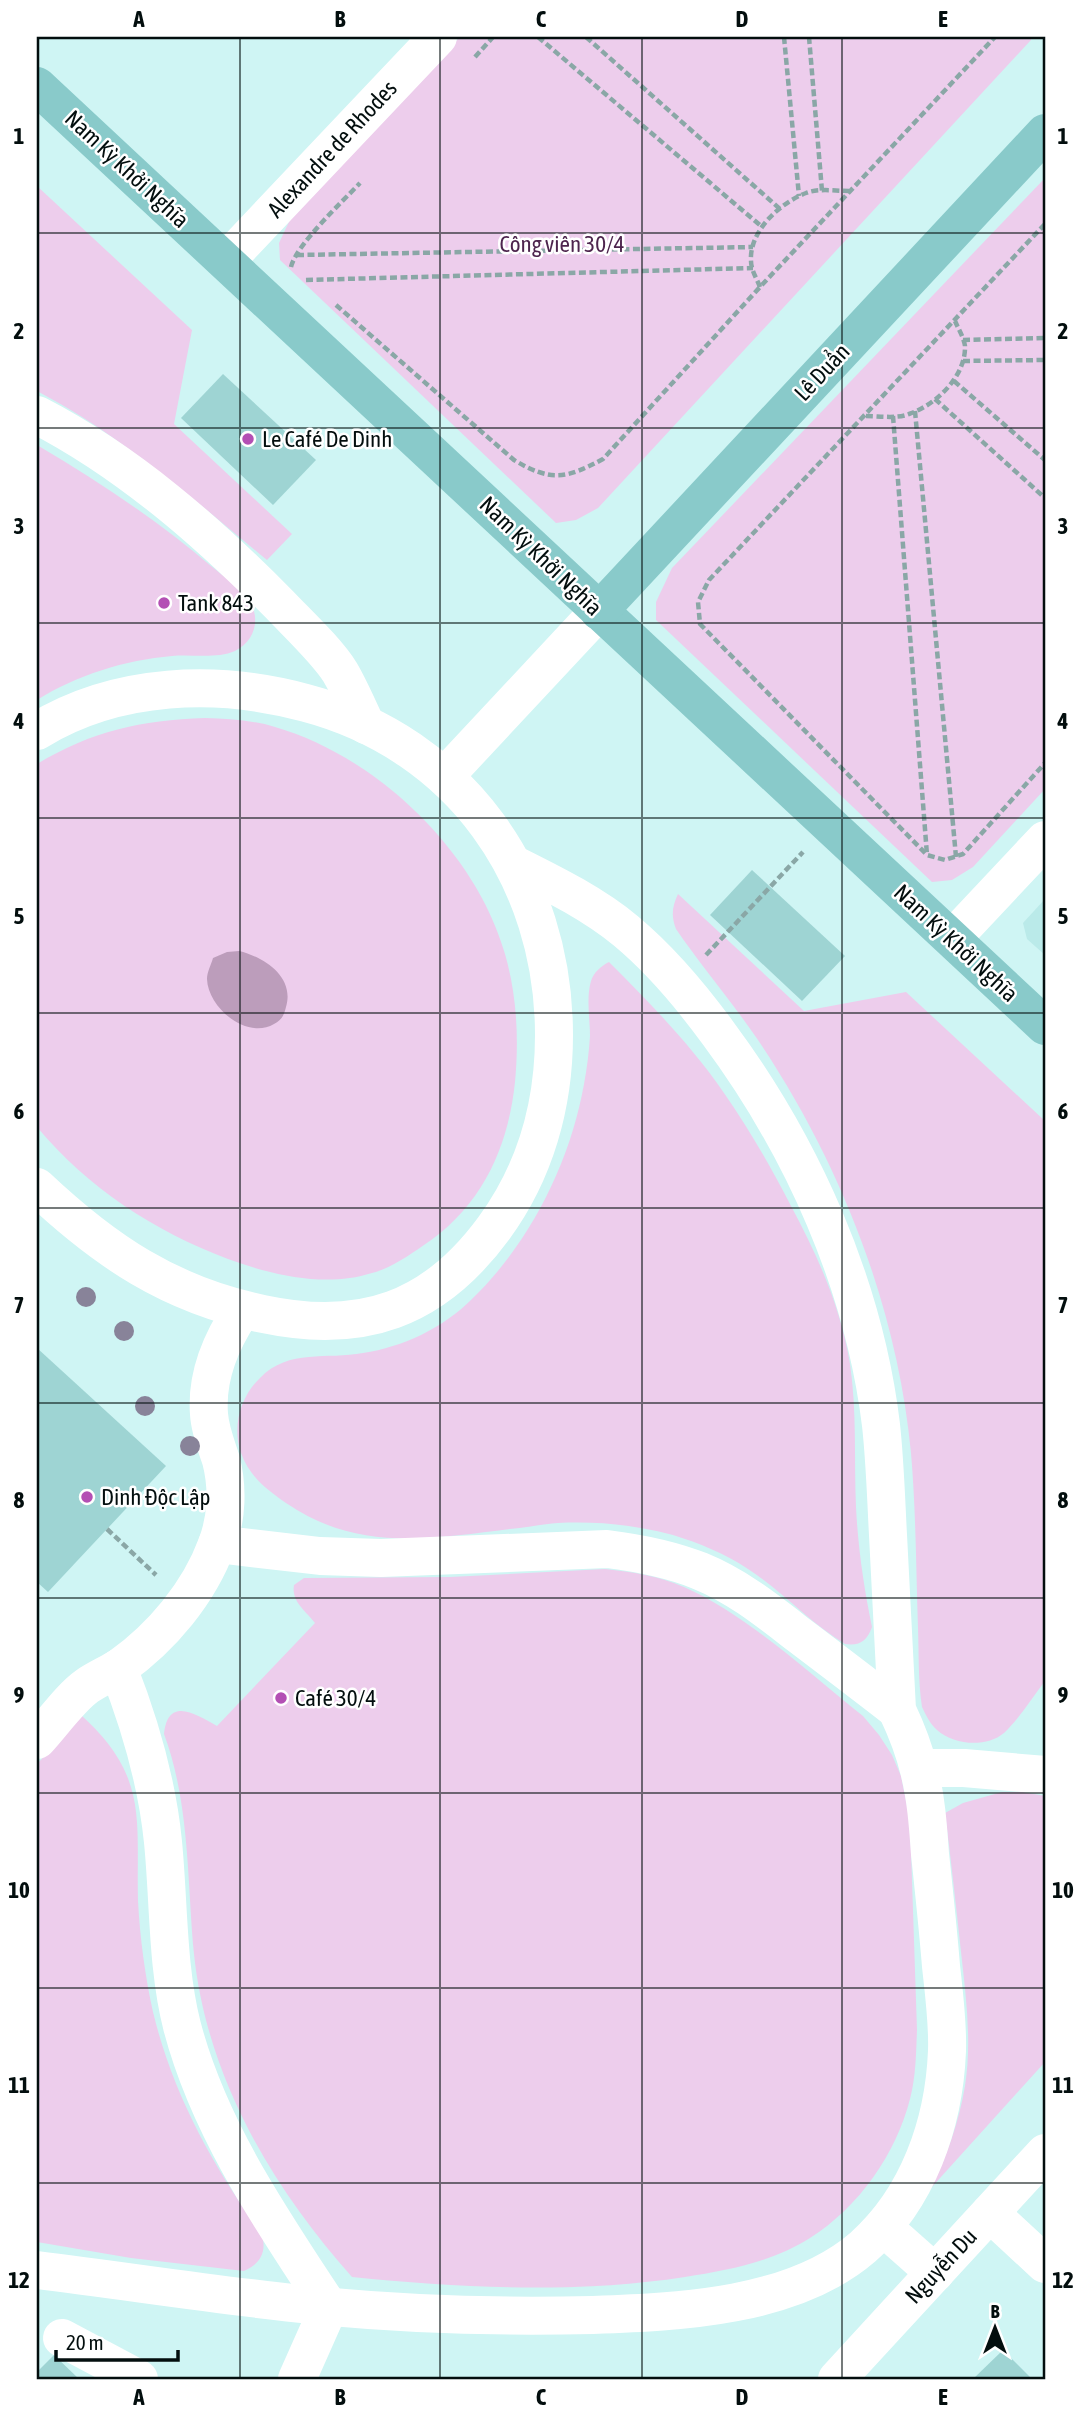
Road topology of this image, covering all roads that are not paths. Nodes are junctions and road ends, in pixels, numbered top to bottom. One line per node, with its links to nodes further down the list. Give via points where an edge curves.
1 (438, 37): 4 (street, Alexandre de Rhodes)
2 (37, 86): 4 (main road, Nam Kỳ Khởi Nghĩa)
3 (1045, 133): 6 (main road, Lê Duẩn)
4 (226, 261): 6 (main road, Nam Kỳ Khởi Nghĩa)
5 (37, 415): 7 (street, via 148,487 248,573 340,671)
6 (599, 611): 9 (street); 12 (main road, Nam Kỳ Khởi Nghĩa)
7 (366, 725): 8 (street, via 278,695 185,688 104,701); 9 (street)
8 (37, 731)
9 (445, 776): 11 (street, via 494,832)
10 (1045, 840): 12 (street)
11 (513, 864): 15 (street, via 546,954 554,1066 535,1152 503,1216 459,1270 426,1294 391,1311 338,1322 311,1322); 18 (street, via 598,910 680,984 743,1066 814,1194 852,1294 881,1424)
12 (952, 939): 13 (main road, Nam Kỳ Khởi Nghĩa)
13 (1045, 1027)
14 (37, 1187): 15 (street, via 86,1232 122,1257 200,1297)
15 (242, 1310): 16 (street, via 226,1333 210,1385 209,1414 226,1506)
16 (217, 1544): 17 (street, via 194,1590 174,1617); 18 (street, via 381,1558 575,1549 638,1553 702,1572 733,1587)
17 (118, 1668): 19 (street, via 86,1687); 28 (street, via 157,1797 174,1981 194,2065 231,2148)
18 (897, 1710): 20 (street)
19 (37, 1740)
20 (919, 1768): 21 (street); 24 (street, via 945,2003 946,2061 928,2150 915,2181)
21 (1045, 1775)
22 (1045, 2152): 23 (street, Nguyễn Du)
23 (990, 2213): 25 (street); 27 (street, Nguyễn Du)
24 (883, 2227): 27 (street); 28 (street, via 835,2268 759,2297 688,2310 536,2316)
25 (1045, 2264)
26 (37, 2270): 28 (street)
27 (935, 2273): 32 (street, Nguyễn Du)
28 (329, 2307): 31 (street)
29 (62, 2339): 30 (street)
30 (139, 2379)
31 (298, 2379)
32 (837, 2379)

